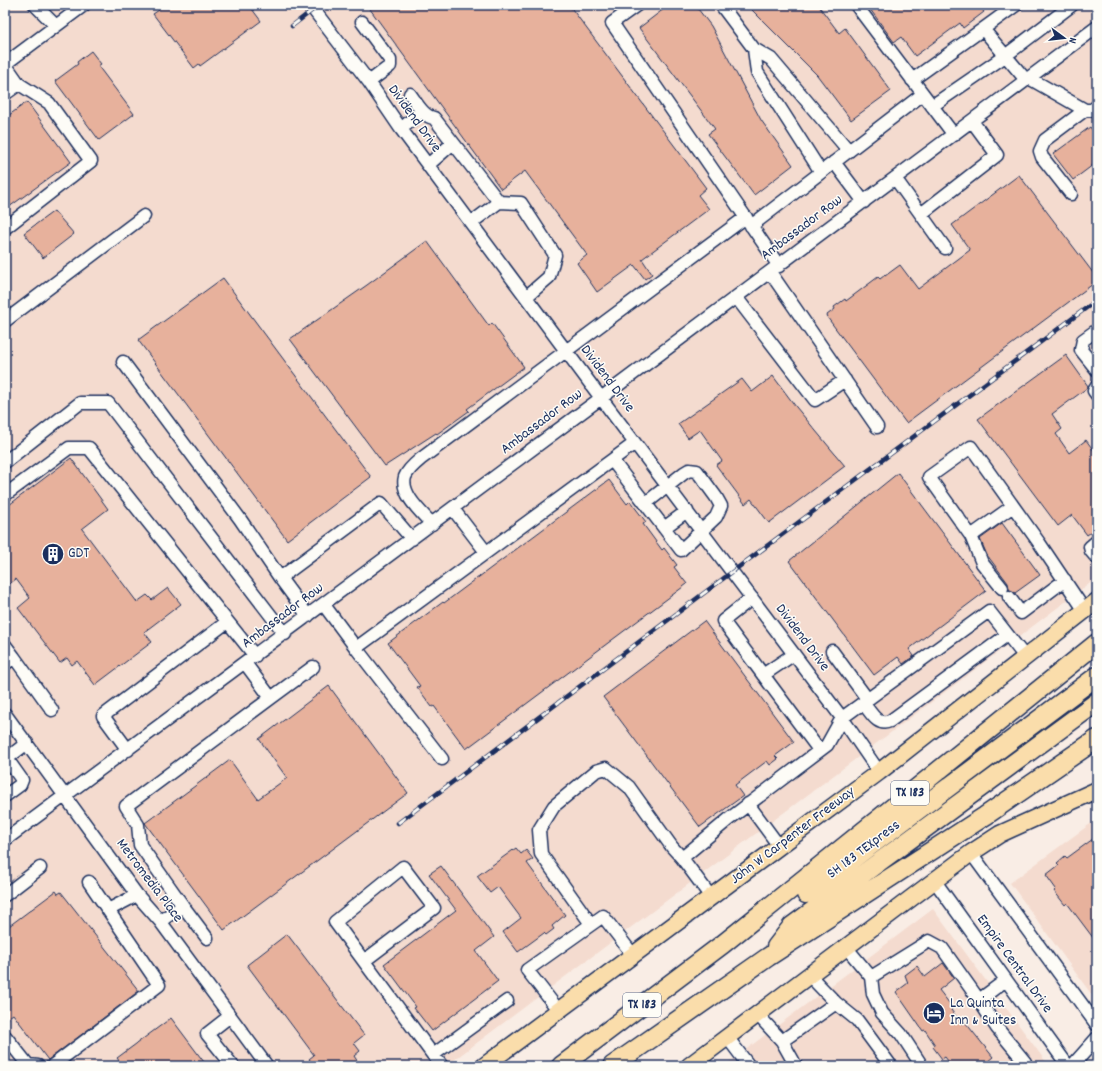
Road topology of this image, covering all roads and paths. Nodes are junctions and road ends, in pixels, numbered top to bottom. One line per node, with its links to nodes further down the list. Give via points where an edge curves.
1 (35, 5): 10 (street)
2 (84, 5): 10 (street)
3 (310, 5): 18 (street, Dividend Drive)
4 (637, 5): 41 (street, via 612,23)
5 (721, 5): 13 (street)
6 (856, 5): 16 (street)
7 (1016, 5): 12 (street)
8 (1072, 5): 14 (street)
9 (362, 22): 18 (street, via 391,63)
10 (56, 26): 15 (street)
11 (1097, 27): 17 (street, Ambassador Row)
12 (983, 29): 14 (street); 16 (street)
13 (754, 49): 31 (street, via 771,59); 34 (street, via 757,72)
14 (1005, 56): 17 (street); 23 (street)
15 (5, 64): 19 (street)
16 (912, 80): 22 (street)
17 (1027, 80): 26 (street); 27 (street, Ambassador Row)
18 (369, 82): 28 (street, Dividend Drive)
19 (19, 84): 20 (street); 43 (street, via 49,103 91,161)
20 (5, 94)
21 (410, 94): 25 (street)
22 (922, 94): 23 (street); 31 (street)
23 (932, 106): 29 (street)
24 (1097, 106): 26 (street, via 1092,110)
25 (422, 110): 28 (street); 30 (street, via 429,118 434,118)
26 (1084, 110): 36 (street, via 1045,140 1040,151)
27 (972, 121): 29 (street, Ambassador Row); 39 (street, via 997,155)
28 (401, 129): 33 (street, Dividend Drive)
29 (954, 135): 35 (street, Ambassador Row)
30 (453, 142): 33 (street); 37 (street)
31 (848, 151): 32 (street)
32 (834, 162): 34 (street); 38 (street)
33 (428, 165): 42 (street, Dividend Drive)
34 (821, 172): 41 (street)
35 (895, 178): 38 (street, Ambassador Row); 39 (street)
36 (1071, 194)
37 (499, 202): 42 (street); 46 (street, via 521,203 555,255 549,277)
38 (864, 202): 45 (street, Ambassador Row)
39 (920, 214): 44 (street)
40 (144, 216): 48 (street)
41 (748, 222): 45 (street); 50 (street)
42 (471, 223): 46 (street, Dividend Drive)
43 (5, 228)
44 (945, 248)
45 (774, 269): 47 (street, Ambassador Row); 53 (street)
46 (526, 297): 50 (street, Dividend Drive)
47 (736, 297): 53 (street, via 815,400); 56 (street, Ambassador Row)
48 (5, 321)
49 (1097, 330): 52 (street, via 1083,340 1081,350)
50 (566, 351): 56 (street, Dividend Drive); 67 (street, via 411,467 405,477 406,490 414,505)
51 (123, 362): 75 (street, via 240,519)
52 (1097, 370)
53 (845, 380): 57 (street)
54 (1097, 386): 55 (street, via 1094,391)
55 (1097, 395)
56 (601, 398): 58 (street, Dividend Drive); 65 (street, Ambassador Row)
57 (877, 427)
58 (635, 443): 59 (street); 61 (street, Dividend Drive)
59 (612, 460): 63 (street); 73 (street)
60 (5, 462): 82 (street, via 80,403 108,404)
61 (667, 486): 63 (street); 66 (street, Dividend Drive); 69 (street, via 689,470 696,471 721,506 716,517)
62 (5, 495): 81 (street, via 69,448 88,448)
63 (646, 504): 68 (street)
64 (1013, 506): 70 (street); 70 (street, via 971,447 929,477); 76 (street)
65 (453, 509): 67 (street, Ambassador Row); 73 (street)
66 (687, 511): 68 (street); 69 (street, Dividend Drive)
67 (432, 524): 71 (street, Ambassador Row)
68 (664, 528): 69 (street, via 682,550)
69 (702, 531): 77 (street, Dividend Drive)
70 (971, 536): 76 (street, via 982,563 1021,613)
71 (412, 539): 75 (street, via 381,503); 78 (street, Ambassador Row)
72 (1097, 541): 74 (street, via 1090,547)
73 (486, 552): 86 (street)
74 (1097, 558)
75 (280, 578): 80 (street)
76 (1065, 580): 79 (street)
77 (752, 598): 88 (street, Dividend Drive); 93 (street, via 723,621)
78 (324, 605): 80 (street, Ambassador Row); 86 (street)
79 (1091, 606): 89 (main road, John W Carpenter Freeway)
80 (308, 616): 82 (street, Ambassador Row)
81 (227, 622): 90 (street); 103 (street, via 103,716)
82 (285, 634): 90 (street, Ambassador Row)
83 (1007, 635): 89 (street); 96 (street, via 890,721 880,722 874,717); 96 (street, via 989,611)
84 (1097, 643): 127 (highway, TX 183)
85 (5, 645): 91 (street)
86 (356, 648): 106 (street)
87 (832, 651): 96 (street)
88 (794, 654): 93 (street); 100 (street, Dividend Drive)
89 (1025, 657): 107 (main road, John W Carpenter Freeway)
90 (250, 660): 95 (street); 103 (street, Ambassador Row)
91 (10, 661): 98 (street)
92 (313, 667): 95 (street)
93 (763, 675): 104 (street)
94 (1097, 676): 127 (highway, SH 183 TEXpress, via 775,917)
95 (271, 698): 122 (street, via 126,806 138,825 140,845)
96 (866, 701): 100 (street)
97 (1097, 702): 130 (highway, SH 183 TEXpress, via 792,926)
98 (52, 710)
99 (5, 714): 102 (street, Metromedia Place)
100 (842, 718): 104 (street, via 827,745); 107 (street, Dividend Drive)
101 (1097, 739): 130 (highway, TX 183, via 985,816)
102 (27, 743): 105 (street); 110 (street, Metromedia Place)
103 (128, 750): 110 (street, Ambassador Row)
104 (819, 750): 111 (street)
105 (6, 758): 109 (street, via 22,780 20,785)
106 (442, 759)
107 (879, 772): 113 (main road, John W Carpenter Freeway)
108 (1097, 790): 114 (main road, via 1000,834)
109 (5, 796)
110 (65, 796): 112 (street, Ambassador Row); 120 (street, Metromedia Place)
111 (748, 804): 113 (street); 115 (street)
112 (5, 840)
113 (779, 846): 121 (main road, John W Carpenter Freeway)
114 (971, 853): 117 (main road); 141 (street, Empire Central Drive)
115 (682, 858): 121 (street); 125 (street, via 628,786 606,768 596,770 554,806 539,830 541,854)
116 (40, 868): 119 (street)
117 (934, 880): 128 (main road); 134 (street, Empire Central Drive)
118 (89, 882): 123 (street)
119 (5, 895)
120 (137, 895): 123 (street); 124 (street, Metromedia Place)
121 (711, 897): 129 (main road, John W Carpenter Freeway)
122 (183, 906): 124 (street); 126 (street)
123 (108, 910): 148 (street, via 159,985)
124 (160, 922): 140 (street, Metromedia Place)
125 (591, 924): 129 (street, via 603,916); 138 (street, via 527,970)
126 (207, 938)
127 (723, 944): 153 (highway, TX 183)
128 (846, 947): 132 (main road); 133 (street)
129 (633, 955): 138 (main road, John W Carpenter Freeway)
130 (768, 957): 154 (highway, TX 183)
131 (364, 961): 131 (street, via 335,922 403,867 434,908); 146 (street)
132 (809, 975): 137 (street); 139 (main road)
133 (871, 977): 135 (street, via 928,941 942,948); 159 (street, via 873,994 882,1013 901,1034)
134 (1006, 980): 135 (street); 161 (street, Empire Central Drive)
135 (979, 1000): 160 (street, via 1024,1062)
136 (507, 1001): 146 (street)
137 (836, 1002): 145 (street); 158 (street, via 857,1020)
138 (559, 1011): 152 (main road, John W Carpenter Freeway)
139 (757, 1014): 143 (main road); 145 (street)
140 (230, 1016): 149 (street, via 207,1034); 150 (street, Metromedia Place)
141 (1097, 1025)
142 (5, 1036): 147 (street)
143 (727, 1037): 155 (main road); 156 (street)
144 (1097, 1038): 162 (street)
145 (782, 1041): 157 (street)
146 (433, 1055): 151 (street)
147 (31, 1066)
148 (52, 1066)
149 (233, 1066)
150 (267, 1066)
151 (442, 1066)
152 (484, 1066)
153 (561, 1066)
154 (612, 1066)
155 (689, 1066)
156 (748, 1066)
157 (796, 1066)
158 (891, 1066)
159 (922, 1066)
160 (1020, 1066)
161 (1068, 1066)
162 (1072, 1066)

